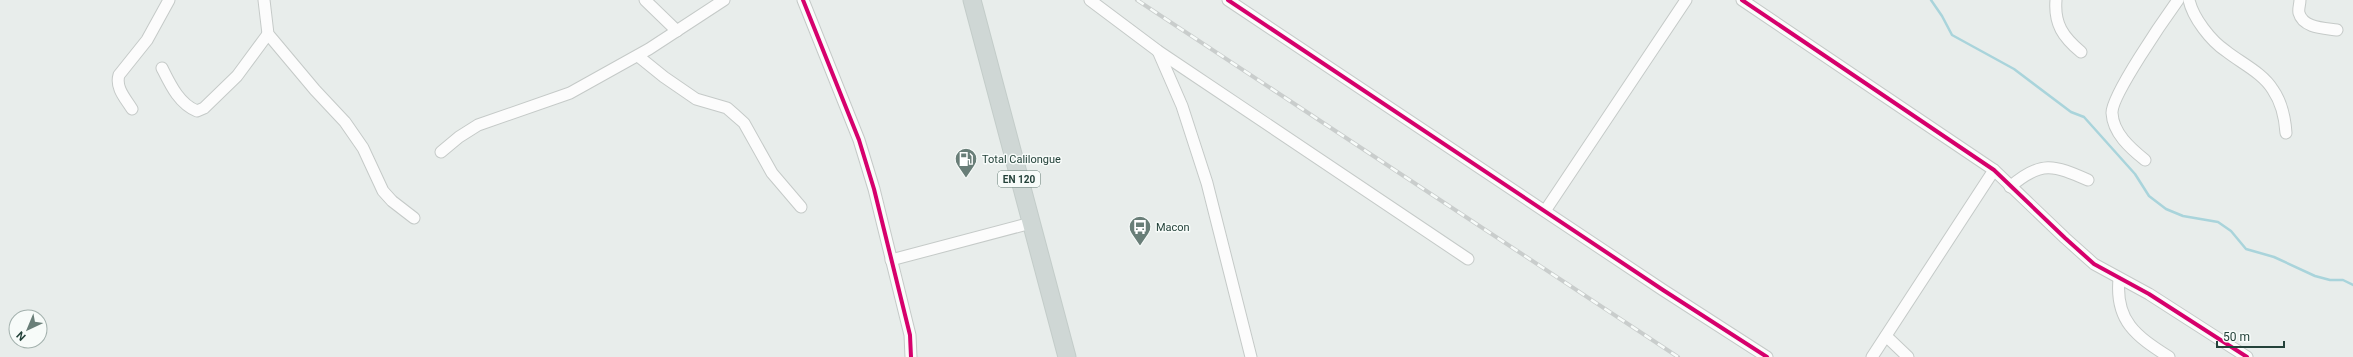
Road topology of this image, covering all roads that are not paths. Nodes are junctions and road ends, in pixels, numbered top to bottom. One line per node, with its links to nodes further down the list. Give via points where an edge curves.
1 (169, 0): 22 (street, via 147,40 119,75 118,87)
2 (264, 0): 17 (street)
3 (645, 0): 16 (street)
4 (724, 0): 16 (street)
5 (803, 0): 34 (street, via 859,140)
6 (972, 0): 32 (main road, EN 120)
7 (1090, 0): 18 (street)
8 (1228, 0): 30 (street)
9 (1686, 0): 30 (street)
10 (1742, 0): 26 (street)
11 (2056, 0): 19 (street, via 2056,19 2060,31)
12 (2189, 0): 23 (street, via 2202,26 2225,50 2273,89 2281,105)
13 (2300, 0): 15 (street, via 2298,12 2302,20 2311,25)
14 (2173, 1): 25 (street, via 2130,73 2112,111 2113,122 2120,134)
15 (2337, 30)
16 (677, 31): 20 (street)
17 (268, 34): 21 (street, via 237,76 204,108 197,111 190,108 175,93); 31 (street, via 345,122 363,148 383,190 392,202)
18 (1158, 51): 33 (street); 39 (street, via 1182,106 1205,176)
19 (2081, 52)
20 (638, 56): 24 (street, via 570,93 478,126); 29 (street, via 696,99 727,108 744,123 772,173)
21 (162, 68)
22 (132, 109)
23 (2286, 133)
24 (441, 152)
25 (2144, 160)
26 (1994, 170): 28 (street); 36 (street)
27 (2088, 180): 28 (street, via 2059,168 2040,169 2022,176)
28 (2010, 187): 35 (street, via 2094,264)
29 (801, 207)
30 (1545, 211): 40 (street)
31 (414, 218)
32 (1031, 223): 34 (street); 38 (main road, EN 120)
33 (1468, 259)
34 (891, 260): 37 (street, via 910,335)
35 (2120, 278): 43 (street, via 2119,308 2128,323 2146,342); 44 (street)
36 (1886, 336): 41 (street); 42 (street)
37 (911, 357)
38 (1067, 357)
39 (1250, 357)
40 (1767, 357)
41 (1872, 357)
42 (1908, 357)
43 (2169, 357)
44 (2247, 357)

